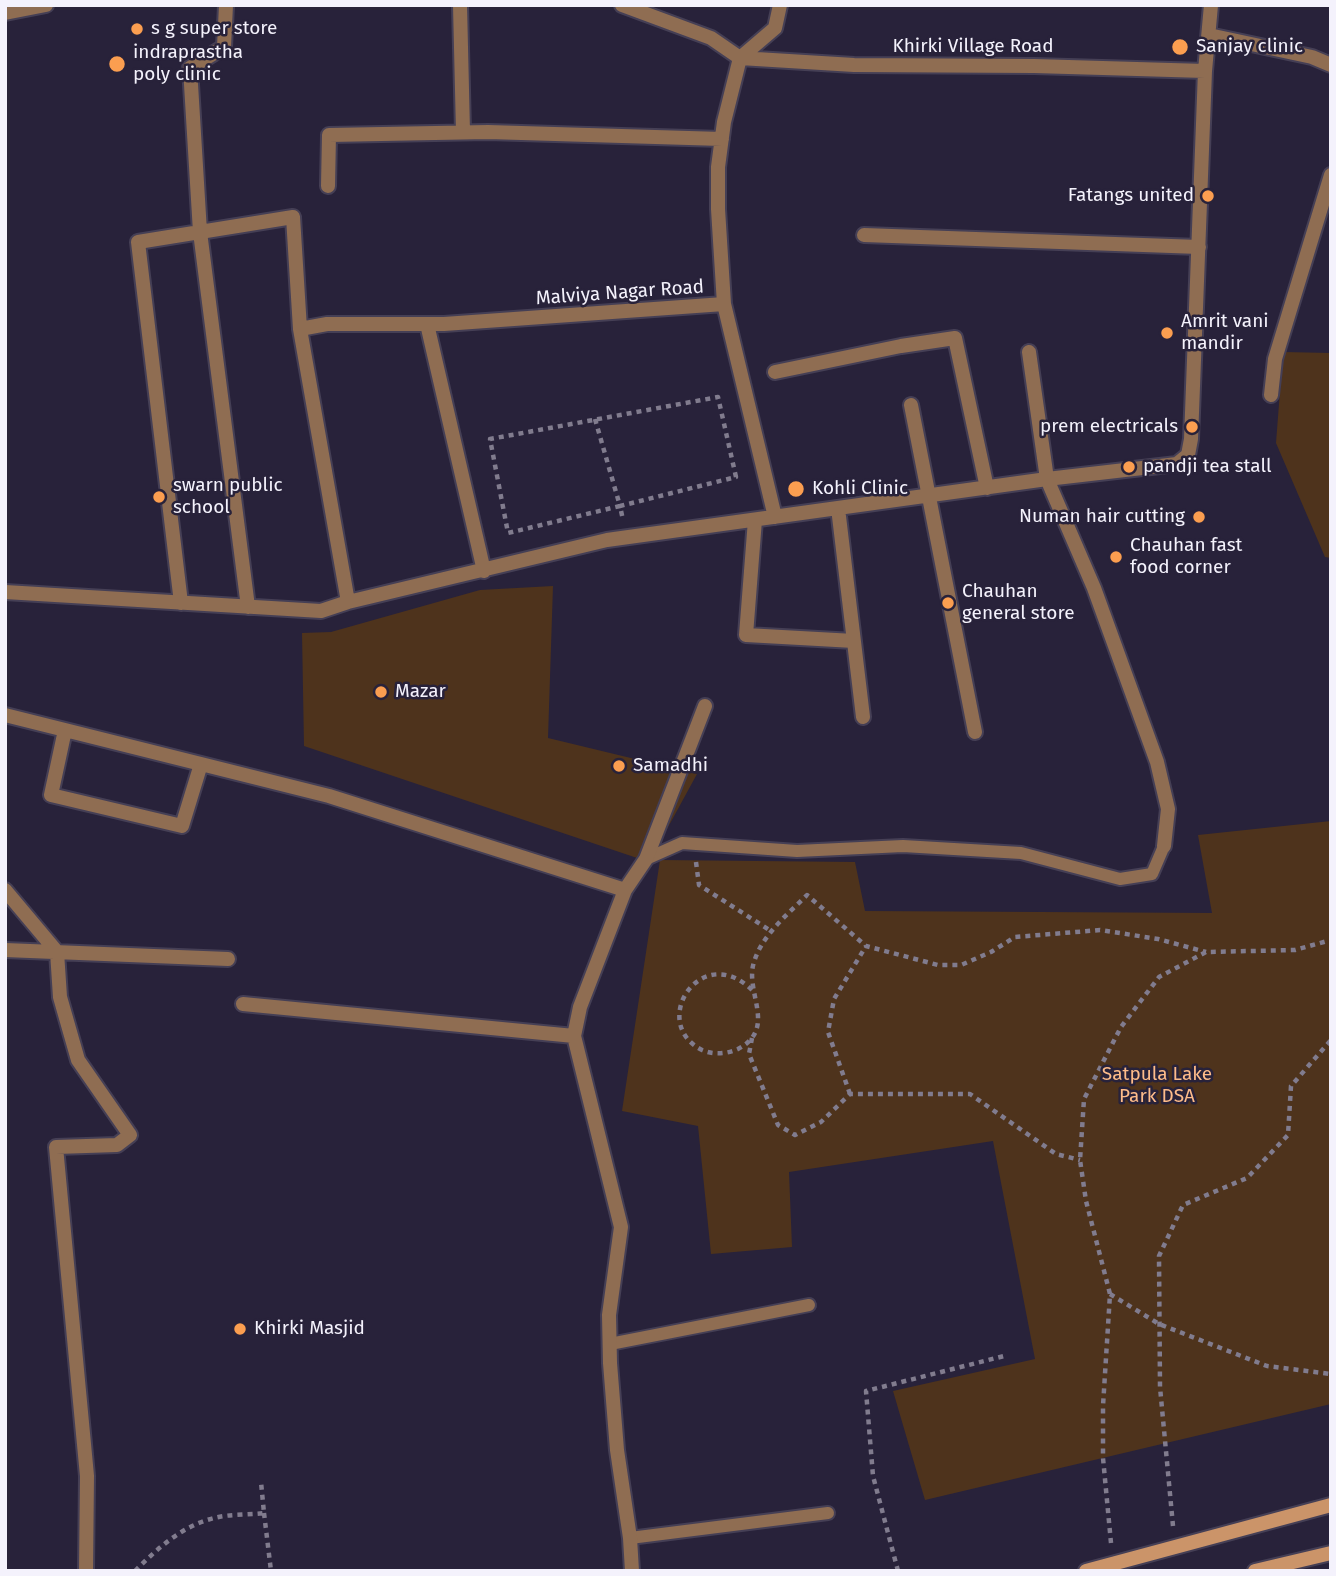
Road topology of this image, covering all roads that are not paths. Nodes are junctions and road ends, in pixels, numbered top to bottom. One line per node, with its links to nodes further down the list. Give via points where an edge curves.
1 (46, 5): 7 (street)
2 (226, 5): 16 (street, via 224,47 190,68)
3 (460, 5): 12 (street)
4 (622, 5): 9 (street, via 711,38)
5 (780, 5): 9 (street, via 775,28)
6 (1211, 5): 8 (street)
7 (5, 13)
8 (1209, 34): 10 (street); 11 (street)
9 (740, 58): 11 (street, Khirki Village Road, via 854,65); 13 (street)
10 (1331, 65)
11 (1205, 71): 18 (street)
12 (463, 132): 13 (street); 15 (street, via 329,135)
13 (722, 139): 19 (street, via 718,209)
14 (1331, 175): 24 (street, via 1275,359)
15 (328, 186)
16 (200, 232): 21 (street, via 293,217); 35 (street, via 138,242); 36 (street)
17 (864, 235): 18 (street)
18 (1199, 247): 26 (street, via 1188,455 1177,464)
19 (724, 304): 20 (street, Malviya Nagar Road); 30 (street, Malviya Nagar Road)
20 (427, 324): 21 (street, Malviya Nagar Road); 32 (street)
21 (300, 328): 34 (street)
22 (1029, 352): 26 (street)
23 (775, 372): 27 (street, via 956,338)
24 (1271, 395)
25 (911, 405): 28 (street)
26 (1047, 479): 27 (street); 44 (street, via 1094,588 1157,762 1168,810)
27 (987, 488): 28 (street)
28 (927, 496): 29 (street); 42 (street)
29 (838, 508): 30 (street); 37 (street)
30 (775, 517): 31 (street)
31 (755, 520): 32 (street, via 627,538); 37 (street, via 746,635)
32 (484, 571): 34 (street)
33 (5, 592): 35 (street)
34 (348, 602): 36 (street, via 321,611)
35 (181, 603): 36 (street)
36 (248, 607)
37 (854, 641): 40 (street)
38 (705, 706): 45 (street)
39 (5, 715): 41 (street)
40 (863, 717)
41 (65, 730): 43 (street); 43 (street, via 51,795 182,826)
42 (975, 732)
43 (201, 764): 47 (street, via 329,796)
44 (1164, 846): 45 (lane, via 1152,874 1120,879 1021,853 903,846 797,852 682,843)
45 (646, 859): 47 (street)
46 (5, 890): 49 (street)
47 (625, 890): 52 (street, via 580,1007)
48 (5, 950): 49 (street)
49 (57, 953): 50 (street); 59 (street, via 60,997 78,1060 130,1135 117,1145 56,1147 87,1476)
50 (228, 959)
51 (243, 1004): 52 (street)
52 (574, 1036): 54 (street, via 621,1227 609,1315)
53 (809, 1305): 54 (lane)
54 (610, 1344): 57 (street, via 617,1450)
55 (1331, 1504): 61 (main road)
56 (828, 1513): 57 (lane)
57 (630, 1538): 60 (street)
58 (1331, 1553): 62 (main road)
59 (86, 1571)
60 (632, 1571)
61 (1086, 1571)
62 (1255, 1571)

